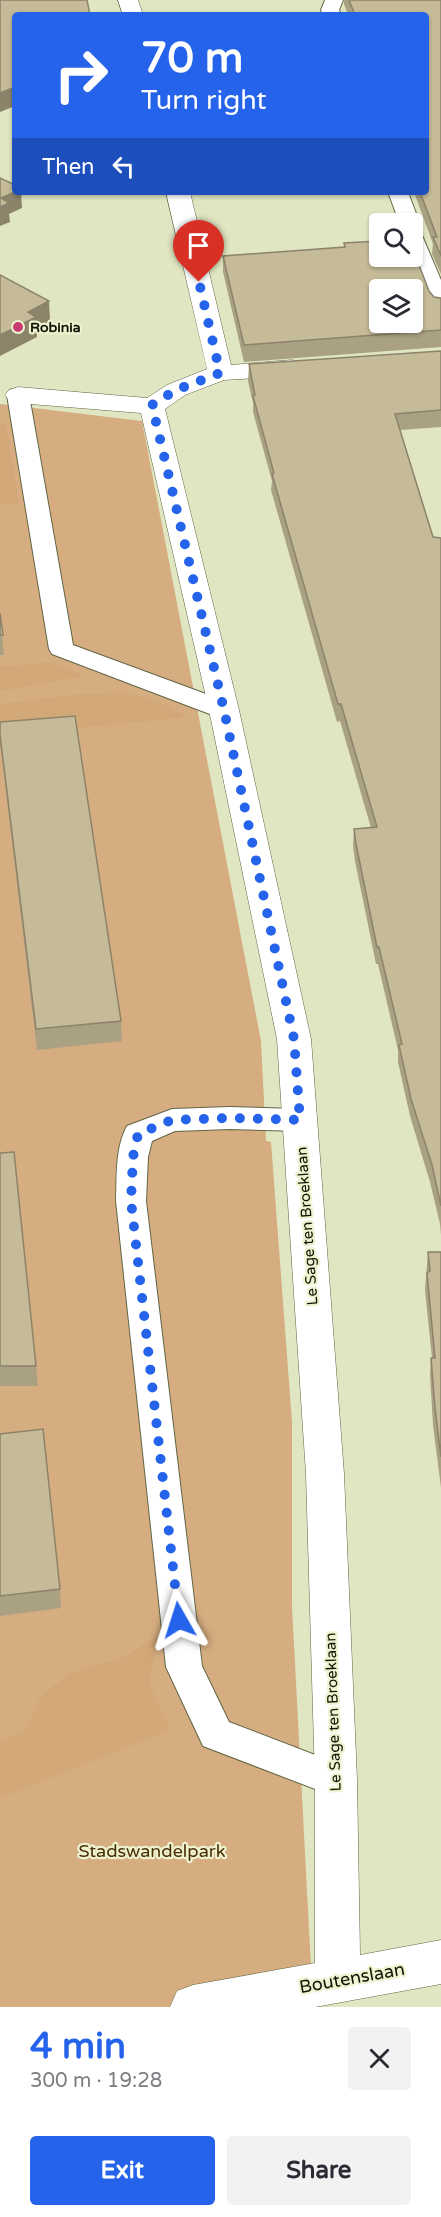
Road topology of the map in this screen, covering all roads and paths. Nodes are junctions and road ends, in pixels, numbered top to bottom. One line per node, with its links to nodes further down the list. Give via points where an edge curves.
1 (179, 195): 7 (street)
2 (399, 195): 3 (lane)
3 (406, 213)
4 (423, 260): 5 (lane)
5 (441, 307)
6 (313, 366): 7 (street)
7 (220, 373): 9 (street, via 176,390)
8 (18, 394): 9 (street); 10 (lane, via 61,649)
9 (152, 405): 10 (street, Le Sage ten Broeklaan)
10 (224, 710): 11 (street, Le Sage ten Broeklaan, via 294,1039)
11 (300, 1120): 12 (street, Le Sage ten Broeklaan, via 325,1474); 12 (lane, via 172,1120 138,1134 131,1201 184,1667 216,1734)
12 (336, 1780): 14 (street, Le Sage ten Broeklaan)
13 (441, 1962): 14 (street, Boutenslaan)
14 (338, 1981): 15 (street, Boutenslaan)
15 (193, 2007)

